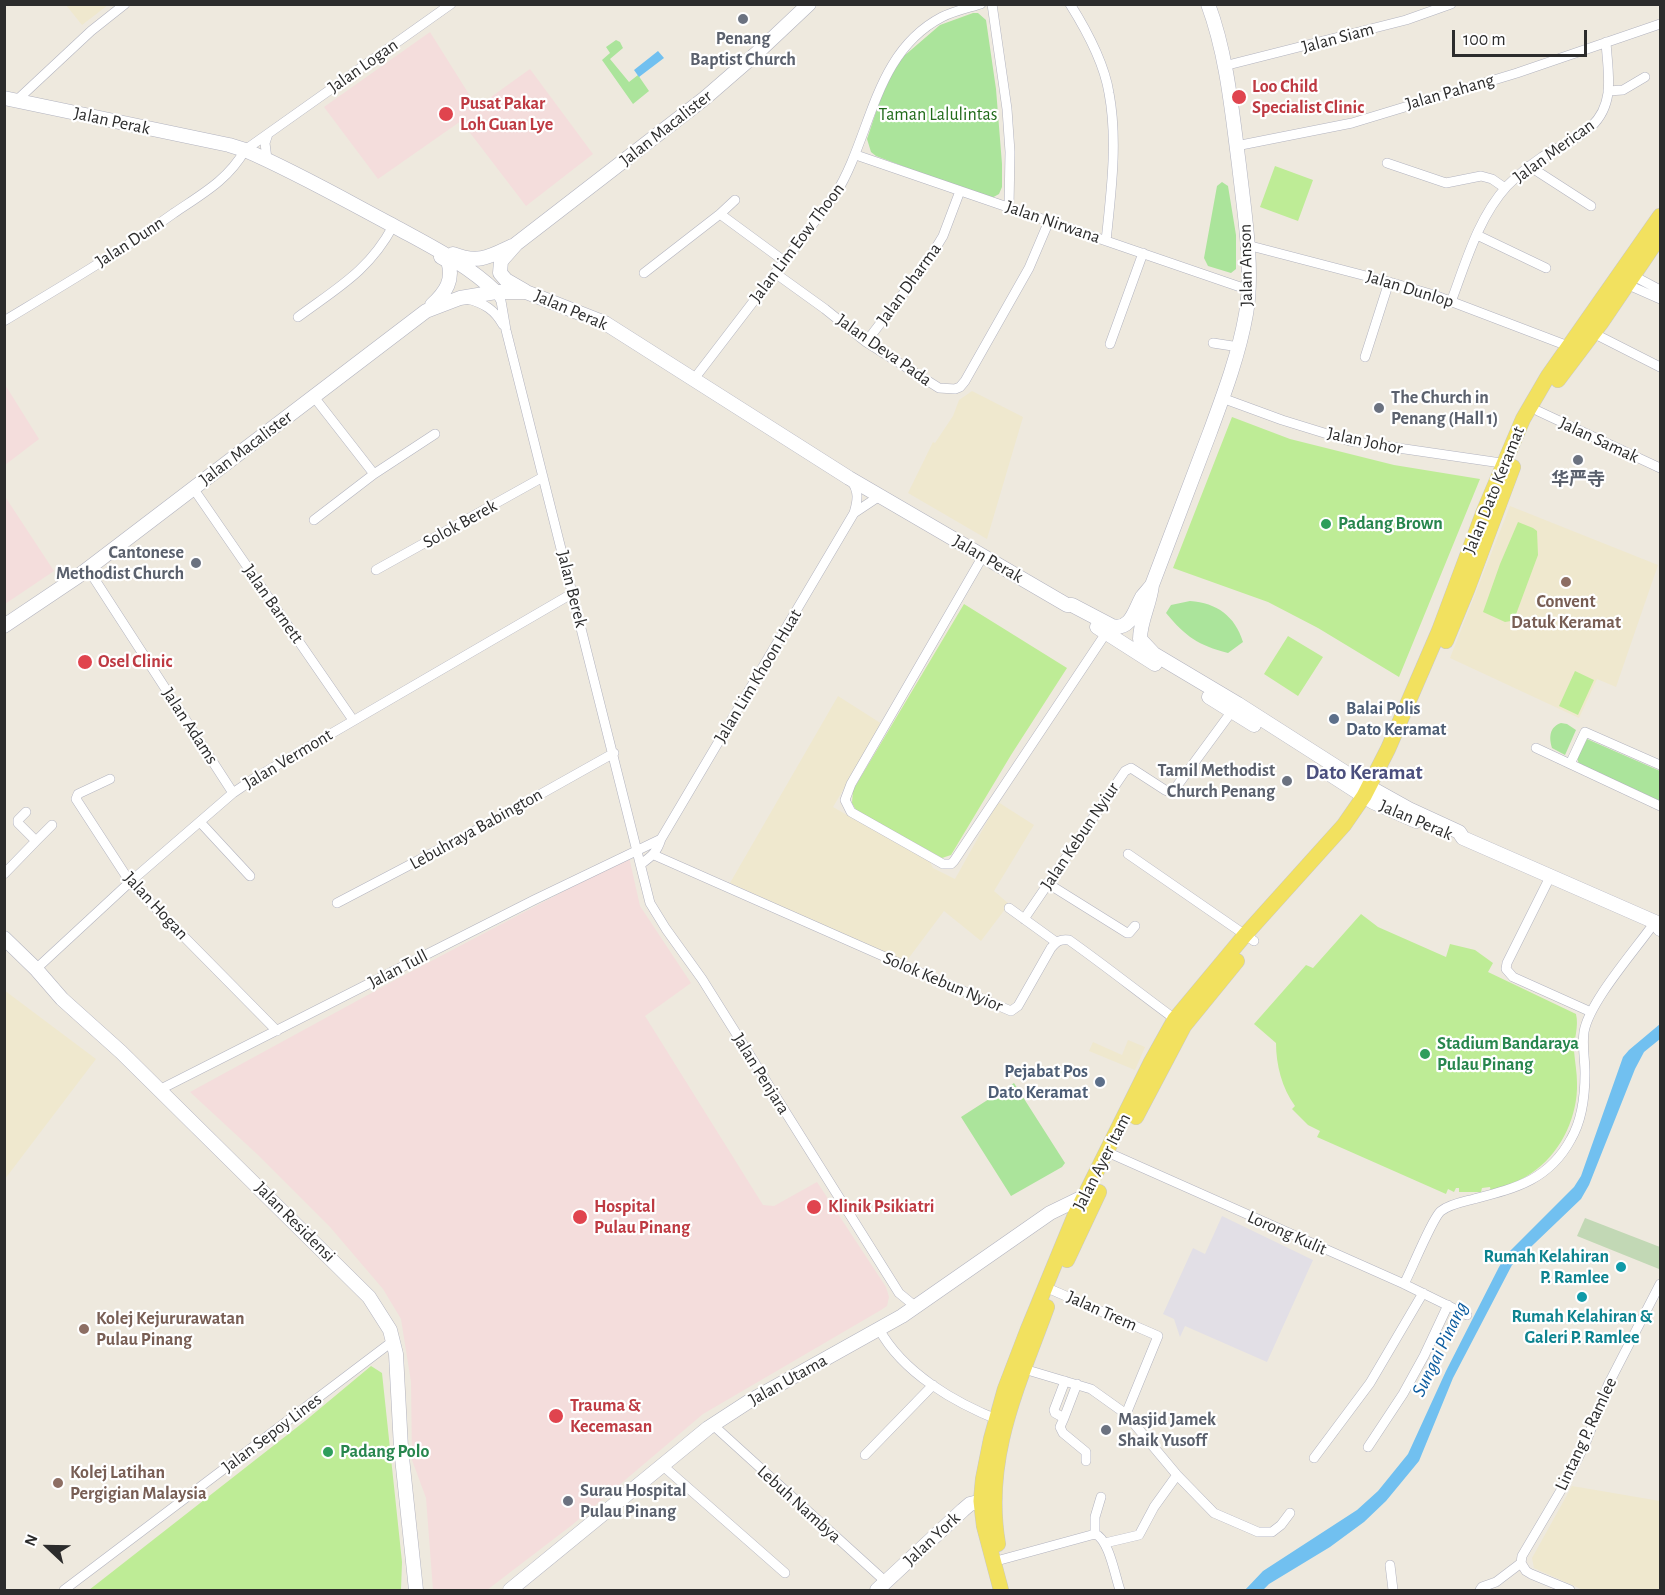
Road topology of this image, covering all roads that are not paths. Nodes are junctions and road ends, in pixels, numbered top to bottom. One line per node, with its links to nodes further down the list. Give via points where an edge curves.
1 (125, 4): 14 (street)
2 (451, 4): 15 (street, Jalan Logan)
3 (809, 4): 34 (main road, Jalan Macalister, via 705,98)
4 (981, 4): 18 (street, Jalan Lim Eow Thoon, via 938,20 903,50 881,83)
5 (992, 4): 26 (street, via 1007,109)
6 (1070, 4): 33 (street, via 1094,48 1110,94 1112,185)
7 (1208, 4): 11 (main road, Jalan Anson)
8 (1451, 4): 11 (street, Jalan Siam, via 1406,20)
9 (1660, 24): 10 (street, Jalan Pahang)
10 (1606, 42): 13 (street, Jalan Merican); 16 (street, Jalan Pahang, via 1352,123)
11 (1224, 66): 16 (main road, Jalan Anson)
12 (1645, 77): 13 (street, via 1623,90)
13 (1608, 92): 21 (street, Jalan Merican, via 1601,117 1592,127)
14 (10, 100): 17 (main road, Jalan Perak)
15 (274, 128): 17 (street, Jalan Logan); 19 (street, via 265,142)
16 (1236, 146): 35 (main road, Jalan Anson)
17 (245, 150): 19 (main road, Jalan Perak); 53 (street, Jalan Dunn, via 236,166 220,181 140,238)
18 (856, 155): 23 (street, Jalan Nirwana); 38 (street, Jalan Lim Eow Thoon, via 835,195)
19 (267, 159): 30 (main road, Jalan Perak)
20 (1391, 165): 22 (street, Jalan Merican, via 1449,184 1481,176)
21 (1528, 166): 22 (street, Jalan Merican); 25 (street)
22 (1505, 188): 31 (street, Jalan Merican)
23 (960, 191): 26 (street, Jalan Nirwana); 56 (street, Jalan Dharma, via 943,236 926,264)
24 (735, 200): 27 (street)
25 (1591, 206)
26 (1009, 207): 29 (street, Jalan Nirwana)
27 (720, 214): 38 (street); 40 (street)
28 (1660, 216): 42 (main road, Jalan Dato Keramat)
29 (1049, 221): 33 (street, Jalan Nirwana); 56 (street, Jalan Deva Pada, via 1029,268 960,387 939,388)
30 (393, 226): 36 (main road, Jalan Perak); 51 (main road, via 448,261 450,282); 52 (street, via 366,265)
31 (1477, 235): 39 (street); 50 (street, Jalan Merican)
32 (1660, 236): 42 (main road, Jalan Dato Keramat)
33 (1106, 241): 37 (street, Jalan Nirwana)
34 (516, 244): 36 (main road, via 478,260); 47 (main road, via 501,261 500,273)
35 (1247, 245): 43 (street, Jalan Dunlop); 44 (main road, Jalan Anson)
36 (432, 246): 46 (main road, Jalan Perak, via 472,271)
37 (1143, 253): 44 (street, Jalan Nirwana); 58 (street)
38 (784, 261): 41 (street, Jalan Lim Eow Thoon)
39 (1546, 268)
40 (644, 273)
41 (775, 273): 56 (street, Jalan Deva Pada); 63 (street, Jalan Lim Eow Thoon)
42 (1627, 276): 45 (street); 49 (street); 55 (main road, Jalan Dato Keramat); 59 (main road, Jalan Dato Keramat)
43 (1389, 282): 50 (street, Jalan Dunlop); 61 (street)
44 (1249, 290): 60 (main road, Jalan Anson)
45 (1660, 290)
46 (496, 292): 47 (main road, Jalan Perak); 48 (main road, Jalan Macalister); 54 (street, Jalan Berek)
47 (526, 292): 63 (main road, Jalan Perak, via 605,322)
48 (460, 298): 51 (main road, Jalan Macalister); 54 (street, Jalan Berek, via 490,308)
49 (1660, 299)
50 (1451, 302): 59 (street, Jalan Dunlop)
51 (426, 311): 64 (main road, Jalan Macalister)
52 (298, 317)
53 (4, 321)
54 (506, 330): 71 (street, Jalan Berek)
55 (1593, 333): 62 (street); 66 (main road, Jalan Dato Keramat)
56 (866, 342)
57 (1213, 343): 60 (street)
58 (1110, 344)
59 (1568, 346): 68 (main road, Jalan Dato Keramat, via 1528,410)
60 (1239, 347): 65 (main road, Jalan Anson)
61 (1365, 357)
62 (1660, 367)
63 (694, 379): 72 (main road, Jalan Perak)
64 (314, 397): 70 (street); 73 (main road, Jalan Macalister)
65 (1222, 398): 68 (street, Jalan Johor, via 1350,441); 80 (main road, Jalan Anson)
66 (1538, 411): 68 (main road, Jalan Dato Keramat); 69 (street, Jalan Samak)
67 (435, 434): 70 (street)
68 (1509, 464): 93 (main road, Jalan Dato Keramat, via 1484,511)
69 (1660, 468)
70 (374, 474): 76 (street)
71 (543, 477): 79 (street, Solok Berek); 81 (street, Jalan Berek)
72 (849, 478): 74 (main road, Jalan Perak); 75 (street, via 858,495)
73 (193, 488): 78 (main road, Jalan Macalister); 86 (street, Jalan Barnett)
74 (882, 497): 75 (street, Jalan Lim Khoon Huat); 77 (main road, Jalan Perak)
75 (854, 513): 98 (street, Jalan Lim Khoon Huat)
76 (314, 520)
77 (983, 556): 82 (main road, Jalan Perak); 84 (street, via 851,784 845,800 851,812 943,864 951,864)
78 (88, 569): 83 (main road, Jalan Macalister); 92 (street, Jalan Adams)
79 (376, 570)
80 (1152, 585): 82 (main road, Jalan Perak, via 1132,618 1118,628); 85 (main road, Jalan Perak, via 1140,632 1142,644)
81 (573, 593): 86 (street, Jalan Vermont); 88 (street, Jalan Berek)
82 (1067, 605): 84 (main road, Jalan Perak)
83 (4, 626)
84 (1106, 633): 85 (main road, Jalan Perak)
85 (1233, 705): 93 (main road, Jalan Perak); 108 (street, Jalan Kebun Nyiur, via 1174,790 1165,790 1131,768 1125,771)
86 (353, 720): 92 (street, Jalan Vermont)
87 (1536, 748): 89 (street)
88 (614, 753): 100 (street, Jalan Berek); 109 (street, Lebuhraya Babington)
89 (1570, 764): 90 (street, via 1585,732); 94 (street)
90 (1660, 765)
91 (110, 779): 107 (street, Jalan Hogan, via 78,794 76,799)
92 (233, 793): 96 (street, Jalan Vermont)
93 (1371, 794): 106 (main road, Jalan Perak, via 1456,839 1463,838); 115 (main road, Jalan Ayer Itam)
94 (1660, 806)
95 (26, 812): 99 (street, via 18,823)
96 (200, 822): 105 (street); 107 (street, Jalan Vermont)
97 (52, 825): 99 (street)
98 (661, 839): 100 (street); 102 (street, Jalan Lim Khoon Huat)
99 (36, 841): 104 (street)
100 (638, 849): 103 (street, Jalan Penjara); 120 (street, Jalan Tull)
101 (1128, 854): 115 (street)
102 (654, 855): 103 (street); 116 (street, Solok Kebun Nyior, via 1011,1011 1018,1006)
103 (641, 864): 127 (street, Jalan Penjara, via 654,911 702,979)
104 (4, 874)
105 (250, 876)
106 (1550, 877): 112 (main road, Jalan Perak); 118 (street, via 1506,969 1513,977)
107 (130, 882): 117 (street, Jalan Vermont); 120 (street, Jalan Hogan)
108 (1047, 883): 111 (street, Jalan Kebun Nyiur); 113 (street, via 1127,933)
109 (337, 903)
110 (1009, 908): 111 (street)
111 (1024, 919): 116 (street)
112 (1654, 924): 118 (street)
113 (1135, 926)
114 (4, 938): 117 (main road, Jalan Residensi)
115 (1249, 938): 119 (main road, Jalan Ayer Itam)
116 (1056, 942): 119 (street, via 1069,940)
117 (36, 969): 121 (main road, Jalan Residensi, via 62,999)
118 (1591, 1012): 124 (street, via 1584,1034 1581,1114 1572,1139 1535,1179 1438,1213)
119 (1180, 1022): 122 (main road, Jalan Ayer Itam, via 1150,1064)
120 (277, 1032): 121 (street, Jalan Tull)
121 (159, 1090): 134 (main road, Jalan Residensi, via 369,1297)
122 (1112, 1154): 123 (main road, Jalan Ayer Itam); 124 (street, Lorong Kulit); 126 (main road, Jalan Ayer Itam, via 1083,1223)
123 (1085, 1196): 126 (main road, Jalan Ayer Itam); 130 (main road, Jalan Utama, via 1050,1213)
124 (1404, 1284): 128 (street, Lorong Kulit)
125 (1660, 1284): 155 (street, Lintang P. Ramlee, via 1608,1384 1587,1442)
126 (1049, 1288): 135 (main road, Jalan Ayer Itam); 139 (street, Jalan Trem, via 1158,1336); 141 (main road, Jalan Ayer Itam, via 1005,1389)
127 (899, 1293): 130 (street, Jalan Penjara); 132 (street, Jalan Penjara)
128 (1423, 1293): 129 (street, Lorong Kulit); 145 (street, via 1370,1383)
129 (1448, 1305): 131 (street, Lorong Kulit); 143 (street, via 1424,1356)
130 (916, 1307): 132 (main road, Jalan Utama)
131 (1467, 1314)
132 (902, 1316): 133 (main road, Jalan Utama)
133 (879, 1329): 138 (street, via 902,1359); 142 (main road, Jalan Utama)
134 (393, 1341): 159 (street, Jalan Sepoy Lines); 160 (main road, Jalan Residensi)
135 (1024, 1369): 136 (street); 141 (main road, Jalan Ayer Itam)
136 (1065, 1381): 137 (street); 140 (street, via 1054,1410)
137 (1077, 1384): 139 (street, via 1091,1389); 140 (street)
138 (933, 1385): 141 (street); 144 (street)
139 (1126, 1414): 148 (street)
140 (1064, 1418): 146 (street, via 1060,1427 1063,1433 1086,1452)
141 (1001, 1421): 150 (main road, Jalan Ayer Itam, via 998,1456)
142 (713, 1425): 147 (main road, Jalan Utama); 158 (street, Lebuh Nambya)
143 (1368, 1447)
144 (865, 1455)
145 (1314, 1458)
146 (1086, 1461)
147 (662, 1465): 157 (street); 161 (main road, Jalan Utama)
148 (1177, 1475): 151 (street, via 1214,1513 1258,1532 1272,1532); 153 (street, via 1139,1535)
149 (1101, 1497): 152 (street)
150 (987, 1500): 154 (main road, Jalan Ayer Itam); 158 (main road, Jalan York, via 963,1509); 162 (main road, Jalan Ayer Itam, via 986,1535)
151 (1290, 1513)
152 (1095, 1534): 153 (street); 154 (street)
153 (1105, 1543): 164 (street)
154 (1000, 1560): 163 (main road, Jalan Ayer Itam)
155 (1521, 1563): 166 (street); 167 (street, via 1531,1574)
156 (1390, 1565): 165 (street)
157 (785, 1573)
158 (881, 1586)
159 (64, 1590)
160 (416, 1590)
161 (510, 1590)
162 (1001, 1590)
163 (1010, 1590)
164 (1120, 1590)
165 (1393, 1590)
166 (1480, 1590)
167 (1570, 1590)

